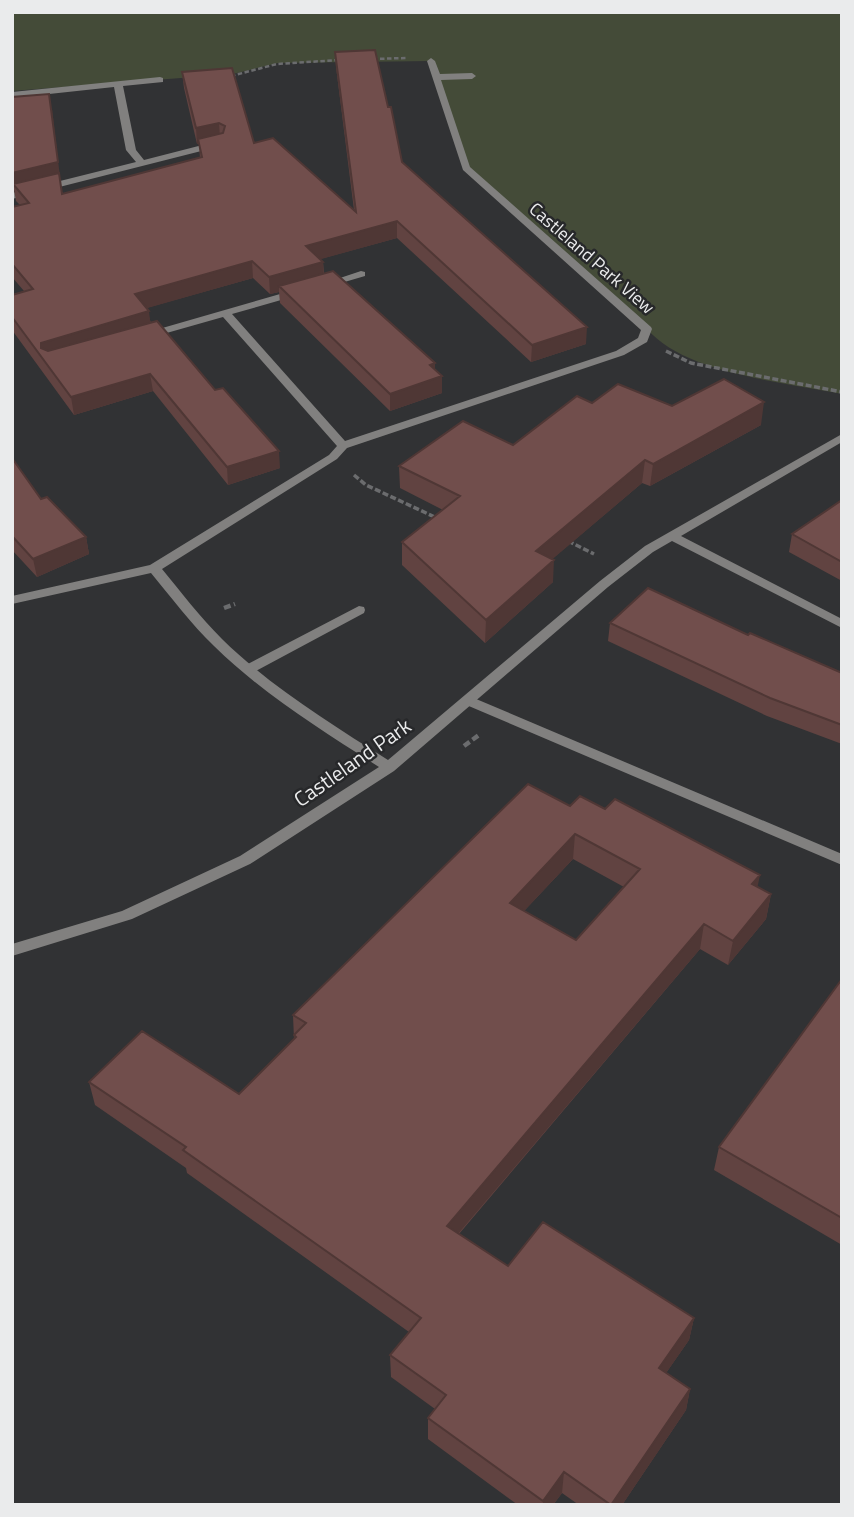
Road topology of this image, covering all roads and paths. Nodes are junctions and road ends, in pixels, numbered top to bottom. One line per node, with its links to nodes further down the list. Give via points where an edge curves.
1 (374, 58): 3 (path)
2 (346, 60): 5 (path, via 278,64)
3 (431, 61): 6 (street, Castleland Park View)
4 (472, 76): 6 (street)
5 (225, 77)
6 (437, 77): 16 (street, Castleland Park View, via 466,168 647,329)
7 (160, 80): 8 (street)
8 (118, 84): 9 (street); 11 (street, via 131,150)
9 (12, 95)
10 (221, 144): 11 (street)
11 (141, 163): 12 (street)
12 (12, 196)
13 (361, 274): 14 (street)
14 (225, 313): 15 (street); 19 (street)
15 (138, 338)
16 (643, 340): 17 (path, via 691,363); 19 (street, Castleland Park View, via 620,353)
17 (842, 392)
18 (842, 437): 22 (street, Castleland Park)
19 (342, 446): 20 (street, Castleland Park View)
20 (332, 457): 21 (path, via 366,485); 24 (street, Castleland Park View)
21 (441, 520)
22 (672, 536): 25 (street, Castleland Park); 28 (street)
23 (563, 538): 25 (path)
24 (153, 568): 26 (street, Castleland Park View); 29 (street, via 217,642)
25 (623, 569): 30 (street, Castleland Park)
26 (12, 600)
27 (359, 610): 29 (street)
28 (842, 624)
29 (249, 669): 31 (street, via 309,716)
30 (469, 701): 31 (street, Castleland Park); 32 (street)
31 (389, 766): 33 (street, Castleland Park, via 245,860 127,915)
32 (842, 860)
33 (12, 950)

